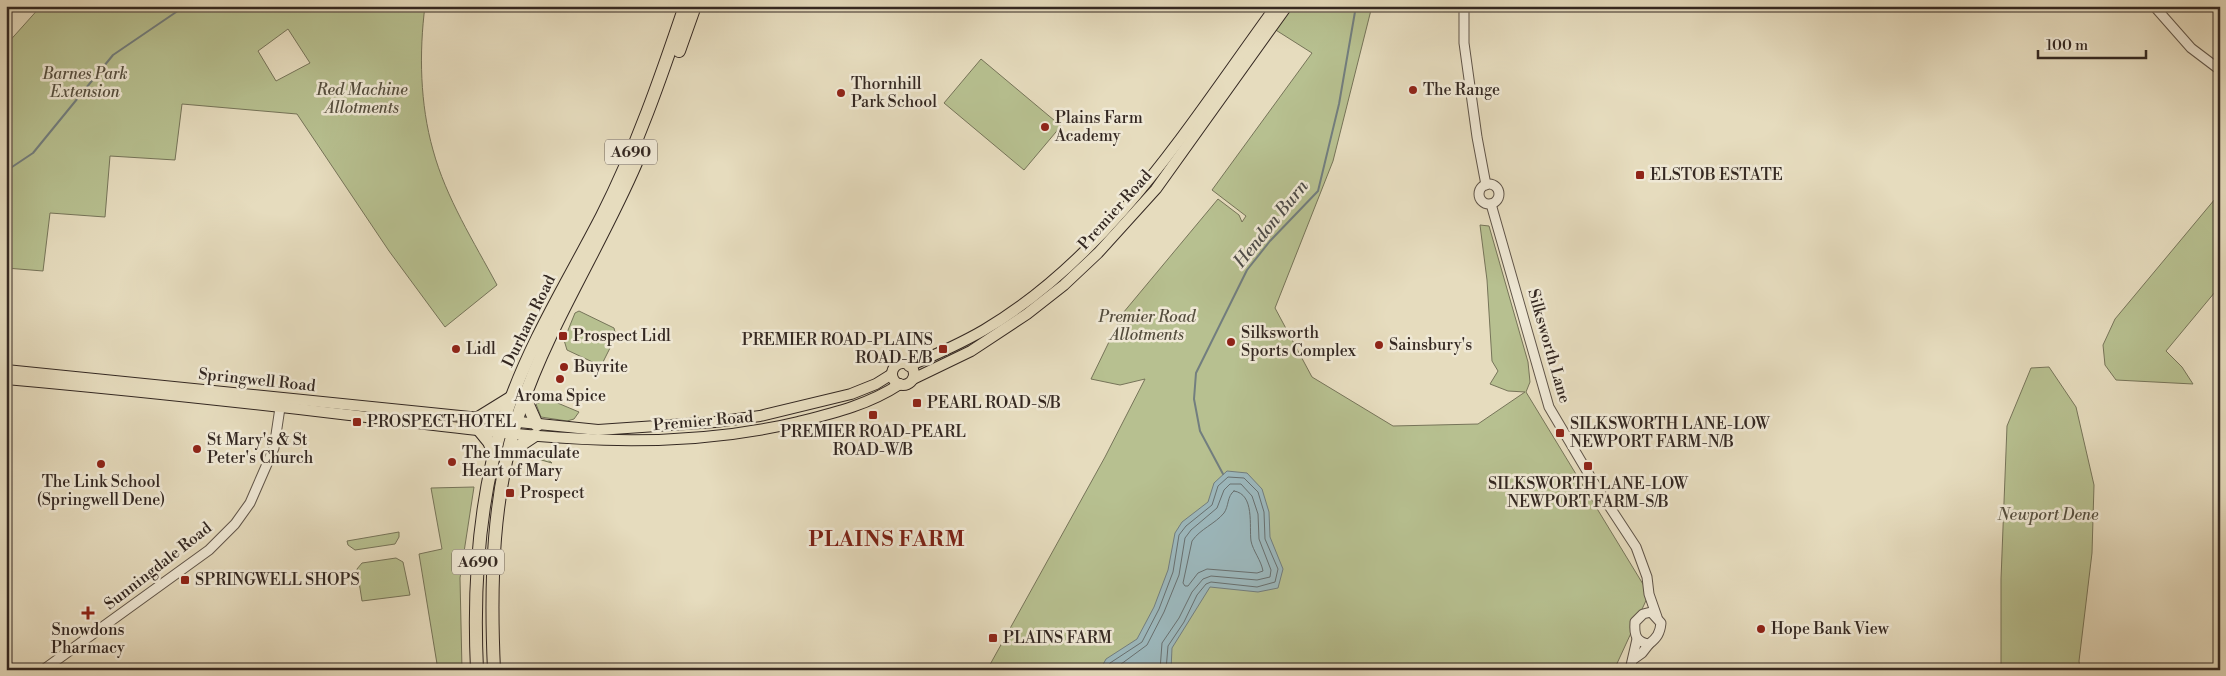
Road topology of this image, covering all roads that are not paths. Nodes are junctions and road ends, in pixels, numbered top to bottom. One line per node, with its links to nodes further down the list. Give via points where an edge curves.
1 (685, 6): 10 (highway, Durham Road / A690, via 628,161)
2 (695, 6): 10 (highway, Durham Road / A690, via 636,165)
3 (1276, 6): 11 (main road, Premier Road, via 1165,160 1133,200 1091,243 1025,302 985,330)
4 (1287, 6): 14 (main road, Premier Road, via 1156,189 1098,253 1027,314 971,351)
5 (1464, 6): 8 (street, Silksworth Lane, via 1464,43)
6 (2154, 6): 7 (street, via 2191,48)
7 (2220, 70)
8 (1486, 185): 9 (street, Silksworth Lane, via 1479,197 1483,202); 9 (street, Silksworth Lane, via 1492,184 1499,192 1497,201)
9 (1492, 204): 24 (street, Silksworth Lane, via 1549,407 1636,547)
10 (565, 294): 17 (highway, Durham Road / A690, via 524,364)
11 (909, 366): 13 (main road, via 898,364); 14 (main road)
12 (6, 370): 18 (main road, Springwell Road)
13 (892, 374): 16 (main road); 21 (main road, Premier Road, via 851,394 760,416 598,430)
14 (913, 378): 16 (main road, via 908,385)
15 (6, 379): 18 (main road, Springwell Road)
16 (900, 384): 21 (main road, Premier Road, via 879,398 851,409 758,431 666,441 613,441)
17 (518, 398): 19 (highway); 20 (highway, Durham Road / A690); 21 (highway)
18 (280, 402): 19 (main road, Springwell Road); 22 (main road, Springwell Road); 30 (street, Sunningdale Road, via 274,448 250,503 236,524 209,550)
19 (478, 418): 20 (main road, Springwell Road)
20 (509, 427): 21 (main road, Premier Road); 22 (main road, Springwell Road); 23 (highway, Durham Road / A690)
21 (536, 430): 23 (highway, via 522,444)
22 (480, 431): 23 (highway)
23 (501, 456): 31 (highway, Durham Road / A690, via 484,508 478,556); 32 (highway, Durham Road / A690, via 491,599)
24 (1650, 594): 25 (street, Silksworth Lane); 26 (street, Silksworth Lane)
25 (1642, 614): 26 (street, via 1651,612); 27 (street, Silksworth Lane, via 1635,622)
26 (1657, 617): 28 (street, Silksworth Lane, via 1661,623 1660,631)
27 (1637, 639): 28 (street); 29 (street, Silksworth Lane)
28 (1649, 644): 29 (street, Silksworth Lane)
29 (1634, 658): 33 (street, Silksworth Lane)
30 (43, 670)
31 (477, 670)
32 (494, 670)
33 (1630, 670)

